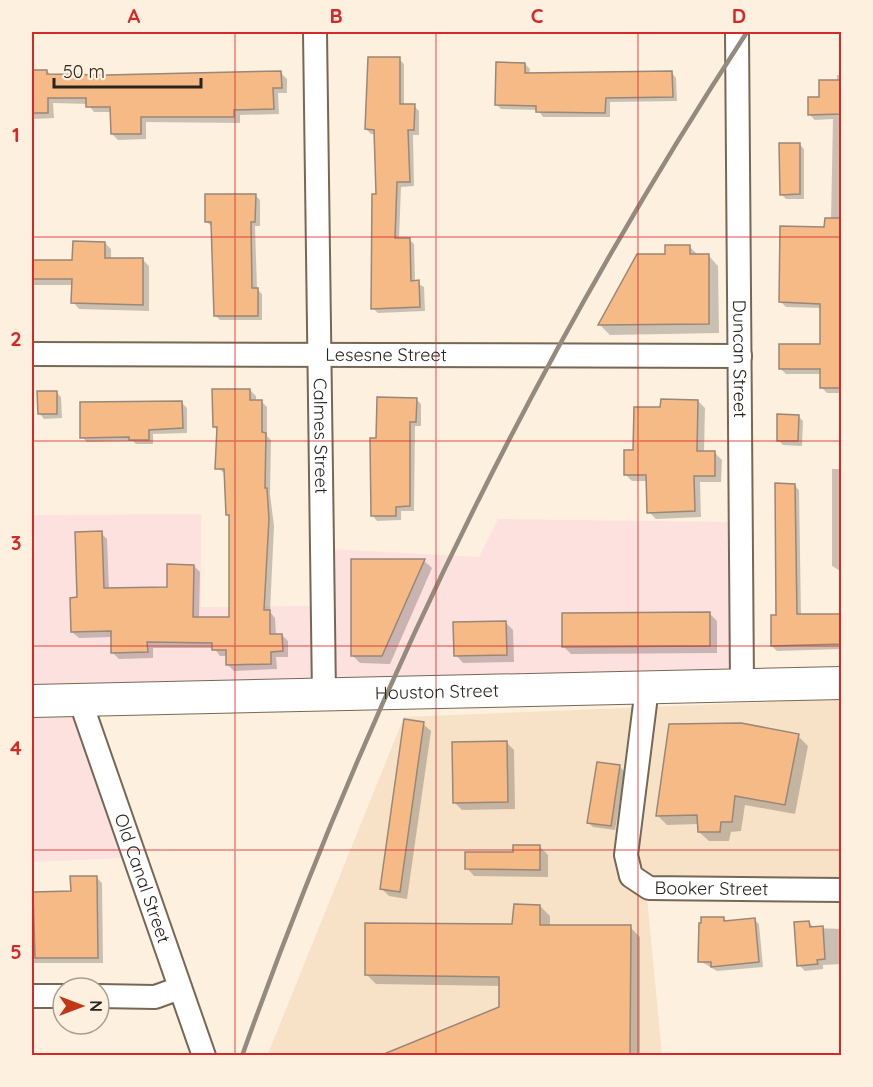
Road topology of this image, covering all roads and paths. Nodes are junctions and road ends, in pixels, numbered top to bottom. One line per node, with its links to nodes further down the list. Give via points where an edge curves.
1 (315, 32): 4 (street, Calmes Street)
2 (736, 32): 5 (street, Duncan Street)
3 (32, 354): 4 (street, Lesesne Street)
4 (320, 354): 5 (street, Lesesne Street); 9 (street, Calmes Street)
5 (740, 356): 7 (street, Duncan Street)
6 (842, 683): 7 (street, Houston Street)
7 (742, 686): 8 (street, Houston Street)
8 (647, 688): 9 (street, Houston Street); 12 (street, Booker Street, via 626,855 631,876 649,888)
9 (324, 695): 10 (street, Houston Street)
10 (80, 700): 11 (street, Houston Street); 13 (street, Old Canal Street)
11 (32, 701)
12 (842, 890)
13 (180, 988): 16 (street, via 155,997); 17 (street, Old Canal Street)
14 (32, 996): 15 (street)
15 (51, 996)
16 (111, 996)
17 (204, 1056)

